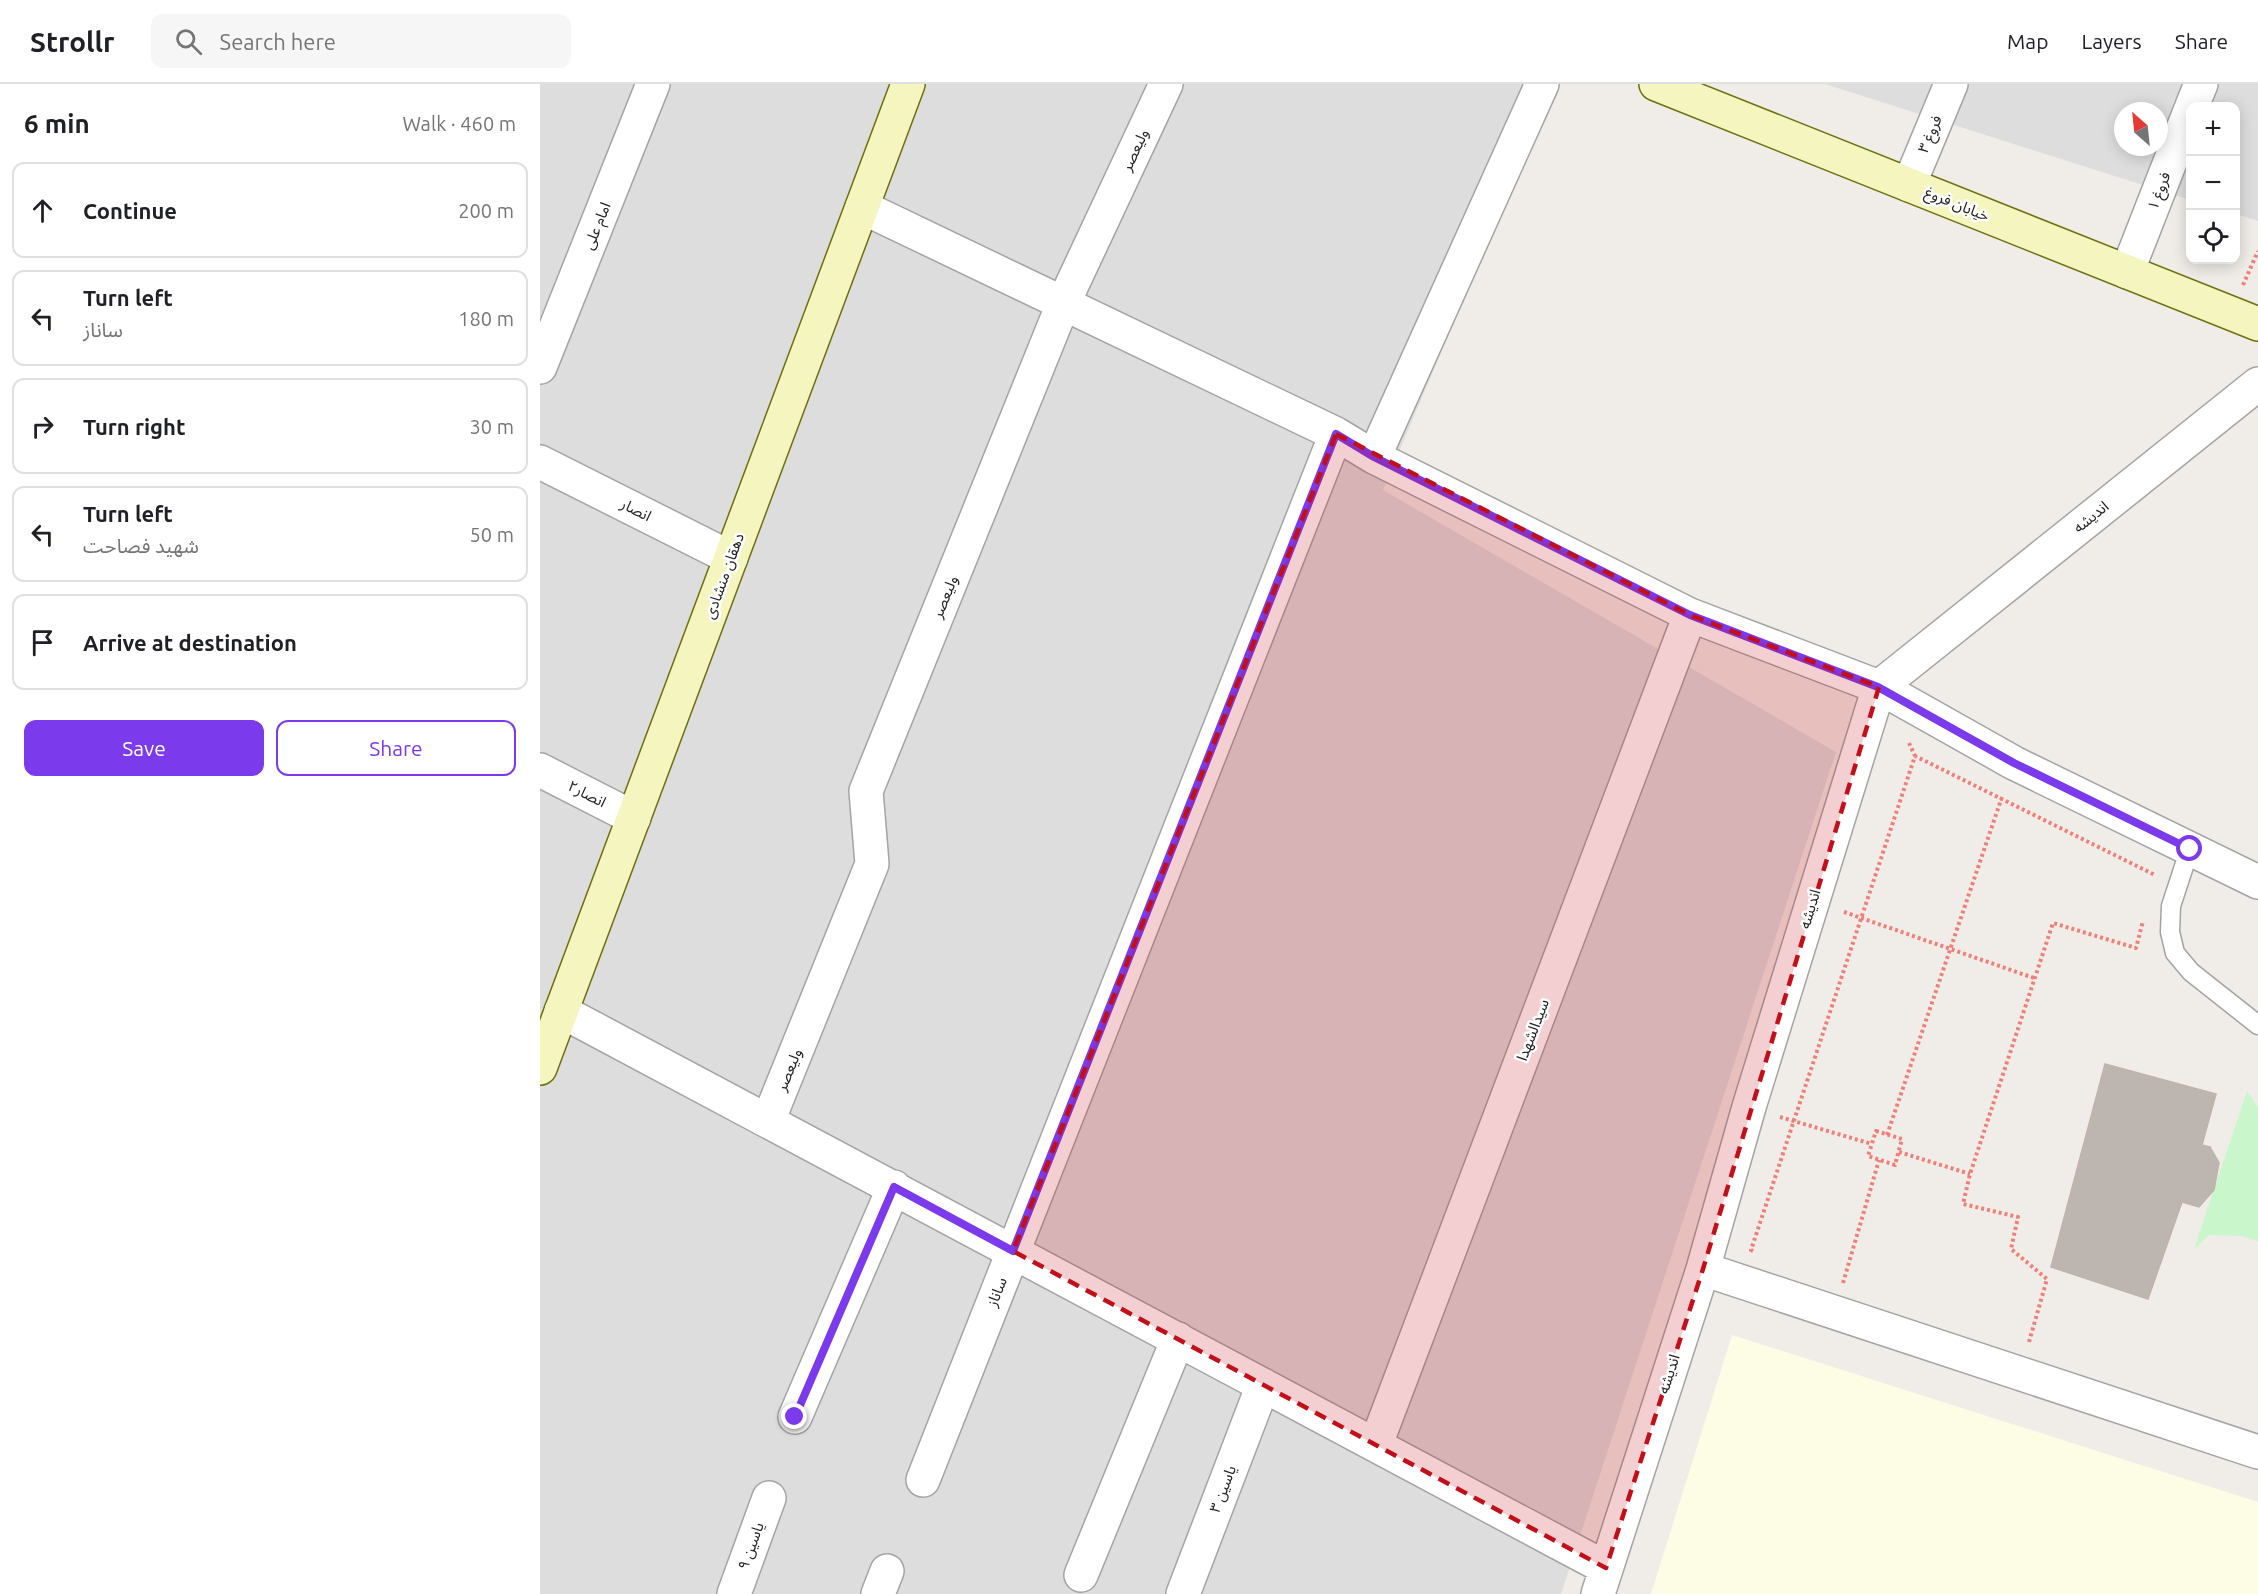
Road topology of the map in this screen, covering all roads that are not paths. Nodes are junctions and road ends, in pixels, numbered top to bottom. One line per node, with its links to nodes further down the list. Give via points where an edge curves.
1 (908, 84): 11 (street, دهقان منشادی)
2 (1166, 84): 13 (street, ولیعصر)
3 (1542, 84): 18 (street)
4 (1656, 84): 10 (street, خیابان فروغ)
5 (1951, 84): 10 (street, فروغ ۳)
6 (2201, 84): 8 (street)
7 (645, 86): 15 (street, امام علی)
8 (2194, 102)
9 (2186, 121): 12 (street, فروغ ۱)
10 (1909, 185): 12 (street, خیابان فروغ)
11 (862, 207): 13 (street); 20 (street, دهقان منشادی)
12 (2127, 272): 14 (street, خیابان فروغ)
13 (1063, 304): 17 (street); 30 (street, ولیعصر, via 867,791 872,864)
14 (2258, 324)
15 (540, 367)
16 (2258, 384): 22 (street, اندیشه)
17 (1336, 434): 18 (street); 32 (street, ساناز)
18 (1374, 457): 21 (street)
19 (540, 462): 20 (street, انصار)
20 (731, 558): 24 (street, دهقان منشادی)
21 (1690, 615): 22 (street); 37 (street, سیدالشهدا)
22 (1878, 687): 25 (street, via 2014,763); 33 (street, اندیشه)
23 (540, 770): 24 (street, انصار۲)
24 (634, 818): 27 (street, دهقان منشادی)
25 (2190, 849): 26 (street); 28 (lane, via 2171,906 2170,932 2175,953 2191,972)
26 (2258, 882)
27 (561, 1011): 29 (street, دهقان منشادی); 30 (street)
28 (2258, 1025)
29 (540, 1068)
30 (768, 1121): 31 (street)
31 (894, 1187): 32 (street); 36 (street)
32 (1013, 1251): 34 (street); 39 (street, ساناز)
33 (1703, 1269): 38 (street, via 1835,1312 2025,1358); 42 (street, اندیشه)
34 (1178, 1339): 35 (street); 41 (street)
35 (1263, 1384): 37 (street); 44 (street, یاسین ۳)
36 (795, 1417)
37 (1376, 1444): 42 (street)
38 (2258, 1452)
39 (923, 1480)
40 (769, 1498): 43 (street, یاسین ۹)
41 (1081, 1575)
42 (1602, 1581)
43 (734, 1594)
44 (1183, 1594)

